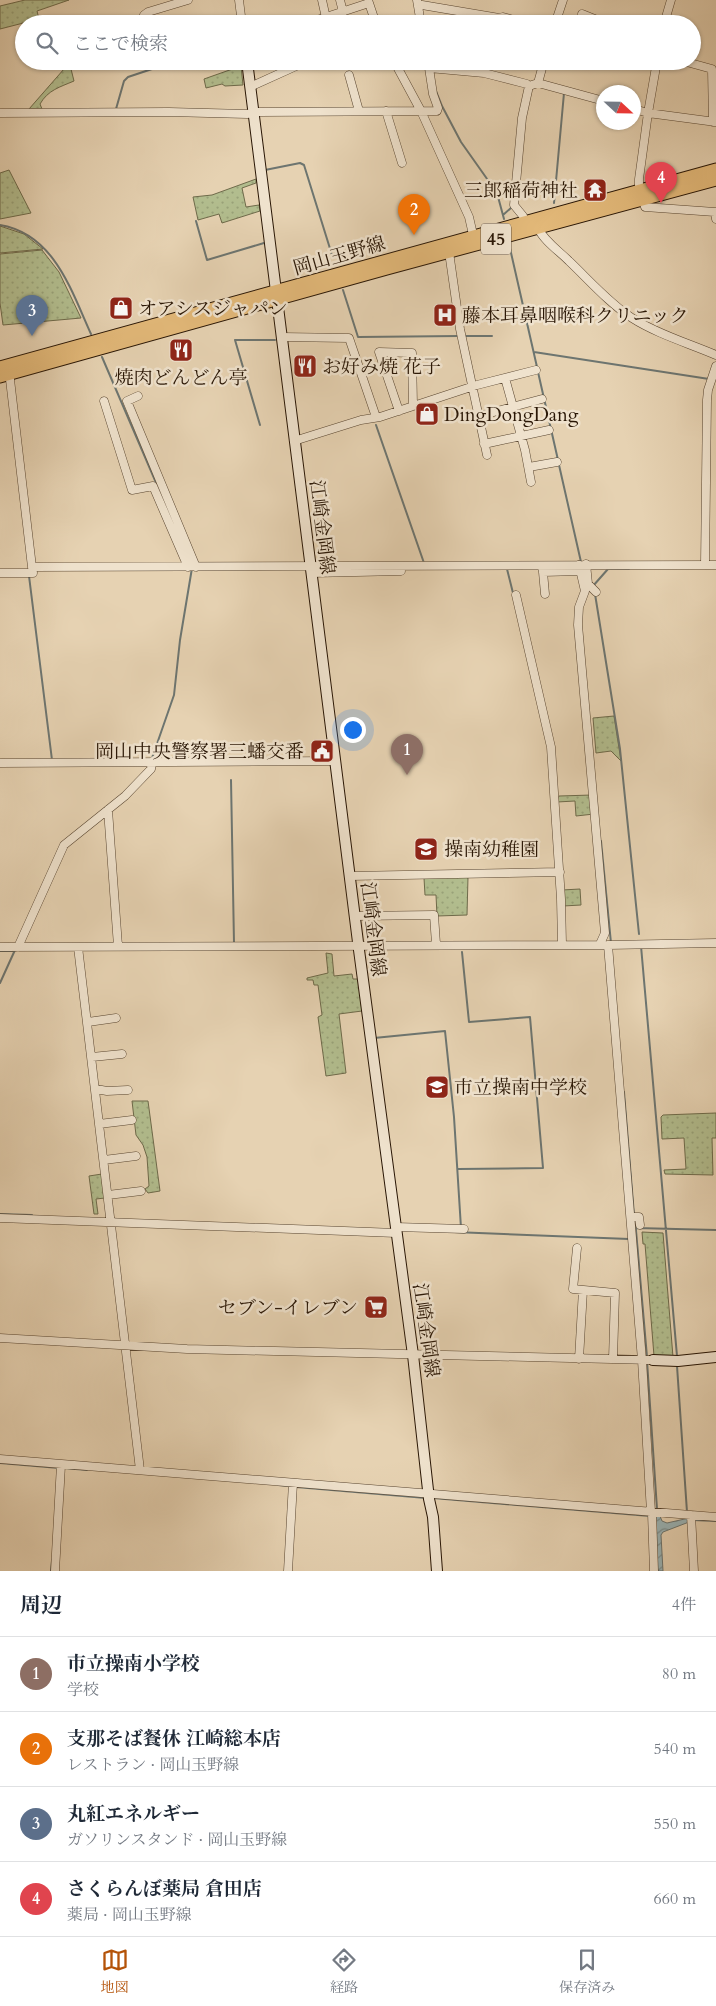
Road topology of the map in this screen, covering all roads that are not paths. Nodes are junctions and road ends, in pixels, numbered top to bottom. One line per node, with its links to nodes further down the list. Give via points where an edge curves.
1 (188, 0): 10 (street)
2 (239, 0): 11 (street)
3 (322, 0): 12 (street)
4 (340, 0): 9 (street)
5 (563, 0): 16 (street)
6 (671, 0): 17 (street)
7 (372, 1): 9 (street); 14 (street)
8 (419, 4): 15 (street)
9 (343, 12): 13 (street)
10 (144, 15)
11 (241, 15)
12 (325, 15)
13 (334, 15)
14 (374, 15)
15 (482, 15)
16 (558, 15)
17 (667, 15)
18 (701, 67): 38 (street, via 712,70)
19 (248, 70): 29 (main road, 江崎金岡線)
20 (287, 70): 29 (street)
21 (399, 70): 32 (street)
22 (430, 70): 32 (street, via 438,108 437,111)
23 (461, 70): 28 (street)
24 (542, 70): 27 (street)
25 (656, 70): 37 (street)
26 (350, 75): 31 (street)
27 (538, 83): 28 (street); 30 (street)
28 (528, 86): 44 (street, via 514,205)
29 (250, 87): 36 (main road, 江崎金岡線)
30 (596, 99)
31 (359, 111): 34 (street); 36 (street)
32 (421, 111): 34 (street); 46 (street, via 469,217)
33 (641, 111): 37 (street)
34 (386, 112): 39 (street)
35 (0, 113): 36 (street)
36 (254, 113): 48 (main road, 江崎金岡線)
37 (649, 113): 38 (street); 42 (street, via 639,179)
38 (714, 122)
39 (402, 163)
40 (716, 169): 42 (main road, 岡山玉野線 / 45)
41 (716, 180): 42 (main road, 岡山玉野線 / 45)
42 (641, 195): 43 (street, via 646,208 715,212); 44 (main road, 岡山玉野線 / 45); 45 (main road, 岡山玉野線 / 45)
43 (716, 219)
44 (524, 221): 46 (main road, 岡山玉野線 / 45)
45 (538, 228): 46 (main road, 岡山玉野線 / 45); 50 (street, via 631,317)
46 (474, 240): 47 (main road, 岡山玉野線 / 45); 48 (main road, 岡山玉野線 / 45)
47 (449, 252): 48 (main road, 岡山玉野線 / 45); 56 (street, via 460,329)
48 (277, 295): 49 (main road, 江崎金岡線); 53 (main road, 岡山玉野線 / 45)
49 (282, 337): 64 (street, via 349,338); 67 (main road, 江崎金岡線)
50 (716, 354)
51 (716, 366): 55 (street)
52 (536, 370): 54 (street)
53 (4, 371): 79 (street)
54 (505, 378): 56 (street); 61 (street)
55 (713, 381): 73 (street, via 707,413)
56 (473, 387): 60 (street); 63 (street)
57 (138, 396): 75 (street, via 127,402)
58 (542, 399): 61 (street)
59 (104, 401): 75 (street, via 132,490 153,486)
60 (413, 406): 62 (street); 62 (street, via 412,353 380,352)
61 (512, 407): 63 (street); 66 (street)
62 (399, 411): 64 (street)
63 (479, 416): 68 (street)
64 (376, 418): 67 (street)
65 (549, 430): 66 (street)
66 (520, 436): 68 (street); 71 (street)
67 (294, 441): 77 (main road, 江崎金岡線)
68 (484, 444): 69 (street)
69 (487, 455)
70 (556, 462): 71 (street)
71 (529, 467): 72 (street)
72 (532, 482)
73 (705, 565): 74 (street); 76 (street)
74 (716, 565)
75 (192, 567): 77 (street); 79 (street)
76 (581, 567): 78 (street); 82 (street); 96 (street, via 585,591 578,625)
77 (310, 569): 78 (street); 80 (street); 85 (main road, 江崎金岡線)
78 (543, 569): 83 (street)
79 (31, 571): 81 (street)
80 (401, 571)
81 (0, 573)
82 (593, 588)
83 (545, 594)
84 (516, 595): 89 (street, via 551,747)
85 (335, 761): 86 (street); 90 (main road, 江崎金岡線)
86 (151, 762): 87 (street); 88 (street, via 151,769)
87 (0, 763)
88 (108, 810): 97 (street); 99 (street, via 64,845)
89 (560, 872): 90 (street); 95 (street)
90 (350, 876): 91 (main road, 江崎金岡線)
91 (355, 916): 93 (main road, 江崎金岡線); 94 (street, via 434,916)
92 (716, 943): 96 (street)
93 (358, 944): 94 (street); 97 (street); 116 (main road, 江崎金岡線)
94 (436, 944): 95 (street)
95 (562, 944): 96 (street)
96 (606, 945): 125 (street, via 635,1219 632,1239)
97 (118, 946): 100 (street)
98 (0, 947): 99 (street)
99 (16, 947): 100 (street)
100 (78, 949): 102 (street)
101 (116, 1018): 102 (street)
102 (88, 1022): 104 (street)
103 (122, 1054): 104 (street)
104 (92, 1058): 105 (street)
105 (96, 1089): 106 (street); 108 (street)
106 (128, 1090)
107 (132, 1120): 108 (street)
108 (100, 1124): 110 (street)
109 (136, 1156): 110 (street)
110 (104, 1160): 112 (street)
111 (141, 1191): 112 (street)
112 (108, 1195): 114 (street)
113 (0, 1218): 114 (street)
114 (110, 1220): 116 (street); 120 (street)
115 (464, 1229): 116 (street)
116 (396, 1230): 121 (main road, 江崎金岡線)
117 (577, 1248): 118 (street, via 572,1289)
118 (584, 1290): 123 (street); 124 (street, via 615,1293)
119 (0, 1338): 120 (street)
120 (126, 1346): 121 (street); 128 (street)
121 (413, 1355): 123 (street); 130 (main road, 江崎金岡線)
122 (716, 1357): 125 (main road)
123 (579, 1358): 124 (street)
124 (613, 1359): 125 (street)
125 (647, 1360): 131 (street)
126 (0, 1459): 127 (street)
127 (61, 1467): 128 (street); 134 (street)
128 (140, 1470): 129 (street)
129 (293, 1486): 130 (street); 135 (street)
130 (429, 1497): 131 (street); 136 (main road, 江崎金岡線)
131 (653, 1514): 133 (street); 137 (street)
132 (716, 1517): 133 (street)
133 (692, 1518): 138 (street)
134 (55, 1571)
135 (288, 1571)
136 (437, 1571)
137 (654, 1571)
138 (694, 1571)

